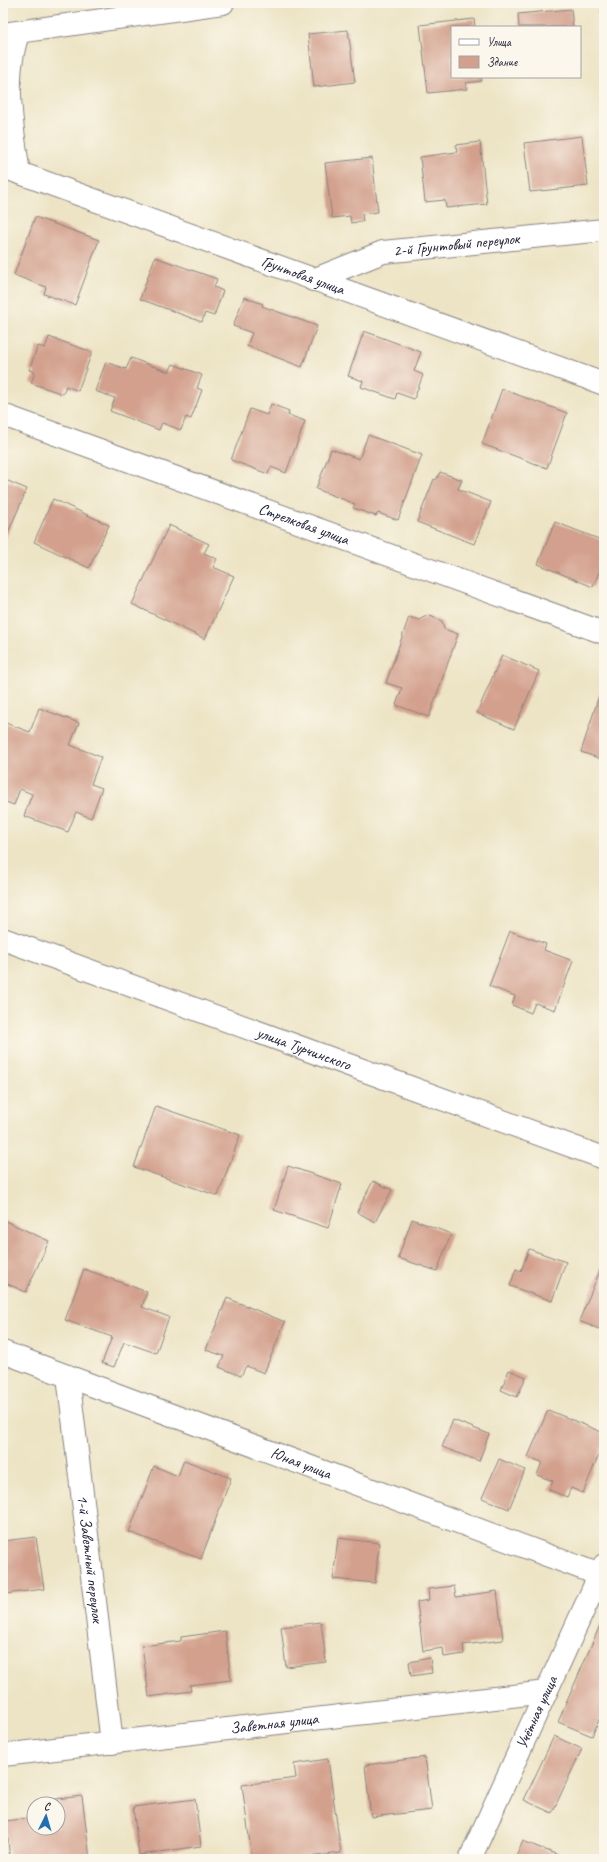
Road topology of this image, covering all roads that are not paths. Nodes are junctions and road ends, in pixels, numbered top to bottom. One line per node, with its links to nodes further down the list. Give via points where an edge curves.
1 (223, 3): 2 (street)
2 (10, 33): 3 (street, via 14,140)
3 (11, 170): 5 (street, Грунтовая улица)
4 (604, 230): 5 (street, 2-й Грунтовый переулок, via 383,252)
5 (313, 280): 6 (street, Грунтовая улица)
6 (604, 384)
7 (3, 415): 8 (street, Стрелковая улица)
8 (604, 633)
9 (3, 939): 10 (street, улица Турчинского)
10 (604, 1158)
11 (3, 1352): 12 (street, Юная улица)
12 (68, 1376): 13 (street, Юная улица); 15 (street, 1-й Заветный переулок)
13 (602, 1570): 14 (street, Учётная улица)
14 (546, 1692): 15 (street, Заветная улица); 17 (street, Учётная улица)
15 (112, 1743): 16 (street, Заветная улица)
16 (3, 1755)
17 (470, 1859)

